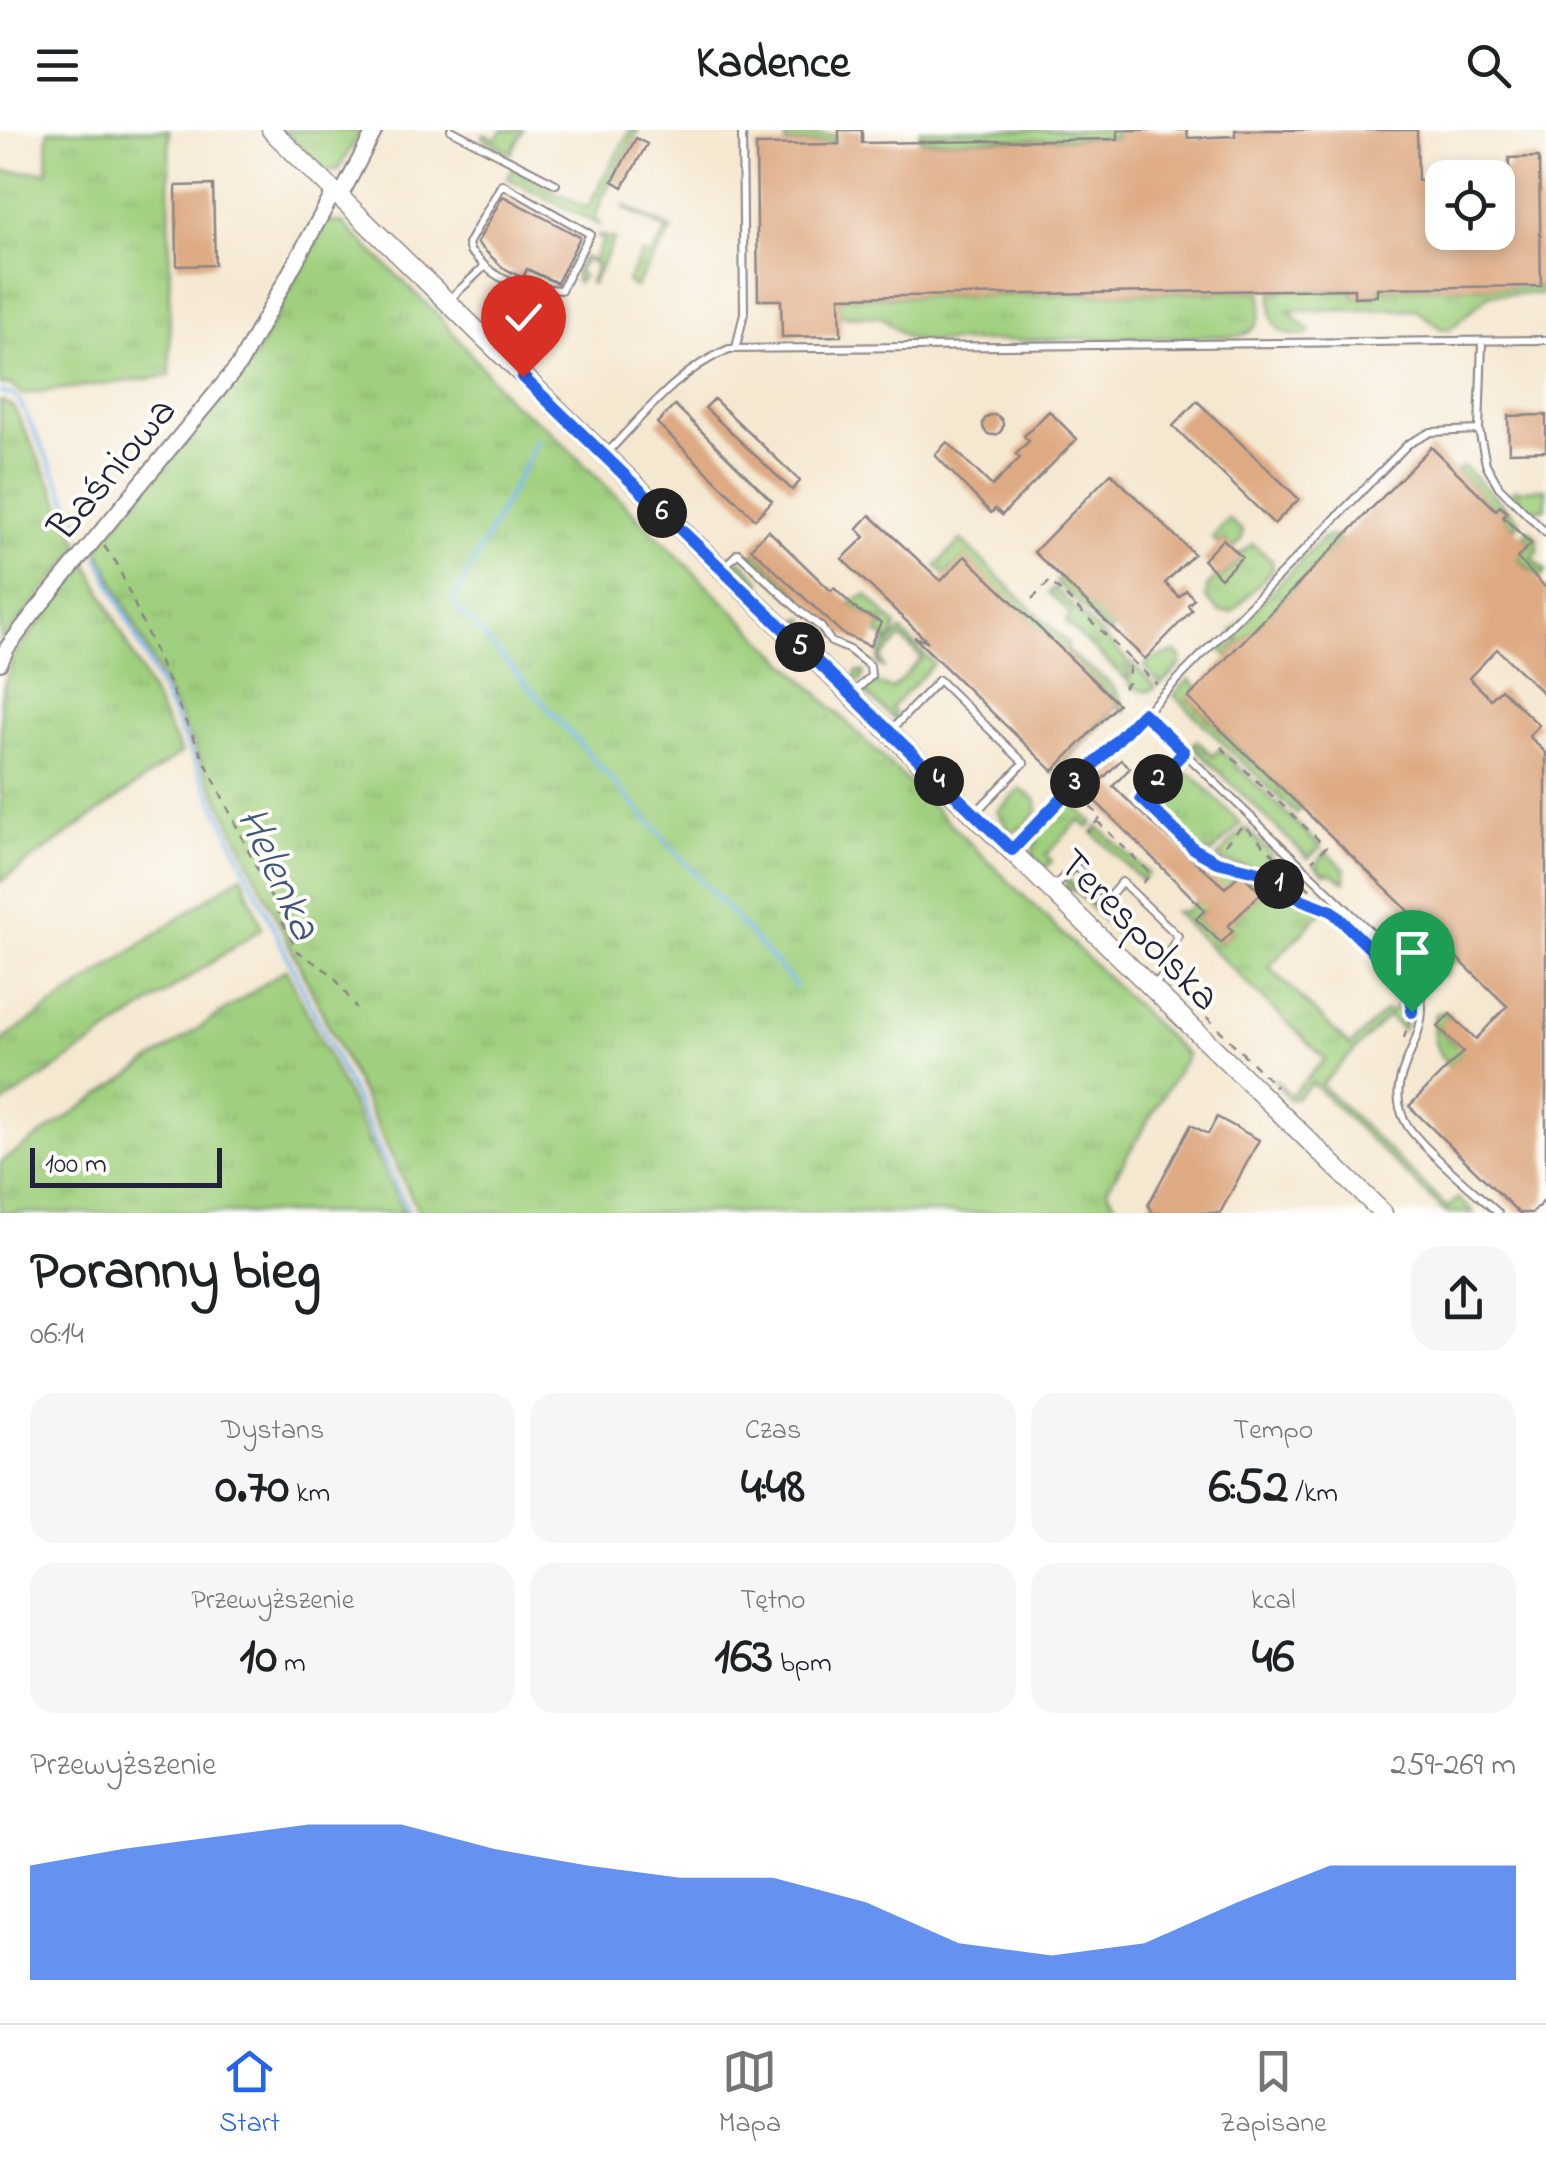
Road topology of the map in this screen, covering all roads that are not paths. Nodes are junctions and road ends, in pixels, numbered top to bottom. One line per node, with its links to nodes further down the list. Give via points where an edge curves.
1 (271, 130): 6 (street, Terespolska)
2 (374, 130): 6 (street, Baśniowa)
3 (451, 130): 5 (lane)
4 (742, 130): 11 (lane, via 744,313)
5 (556, 184)
6 (337, 194): 8 (street, Terespolska); 16 (street, Baśniowa, via 240,365 24,625)
7 (484, 266): 7 (lane, via 510,284 560,290 590,234 502,184 468,244); 8 (lane)
8 (447, 302): 13 (street, Terespolska)
9 (1546, 340): 10 (lane)
10 (1482, 342): 11 (lane); 12 (lane)
11 (736, 348): 13 (lane, via 709,357 678,381)
12 (1479, 430): 14 (lane, via 1499,487); 18 (lane, via 1431,432 1408,444)
13 (604, 456): 15 (street, Terespolska)
14 (1546, 533)
15 (721, 570): 17 (street, Terespolska); 17 (lane, via 738,554 831,642 870,666 871,676)
16 (0, 663)
17 (850, 696): 19 (street, Terespolska)
18 (1143, 713): 21 (lane); 25 (lane, via 1414,974 1425,1006 1399,1082 1404,1120)
19 (889, 733): 20 (street, Terespolska); 20 (lane, via 940,680 1024,763)
20 (974, 814): 21 (street, Terespolska)
21 (1012, 850): 22 (street, Terespolska)
22 (1052, 889): 23 (street, Terespolska); 23 (lane, via 1074,866 1108,898 1122,882 1178,936 1170,968)
23 (1158, 981): 24 (street, Terespolska)
24 (1383, 1213)
25 (1498, 1213)

